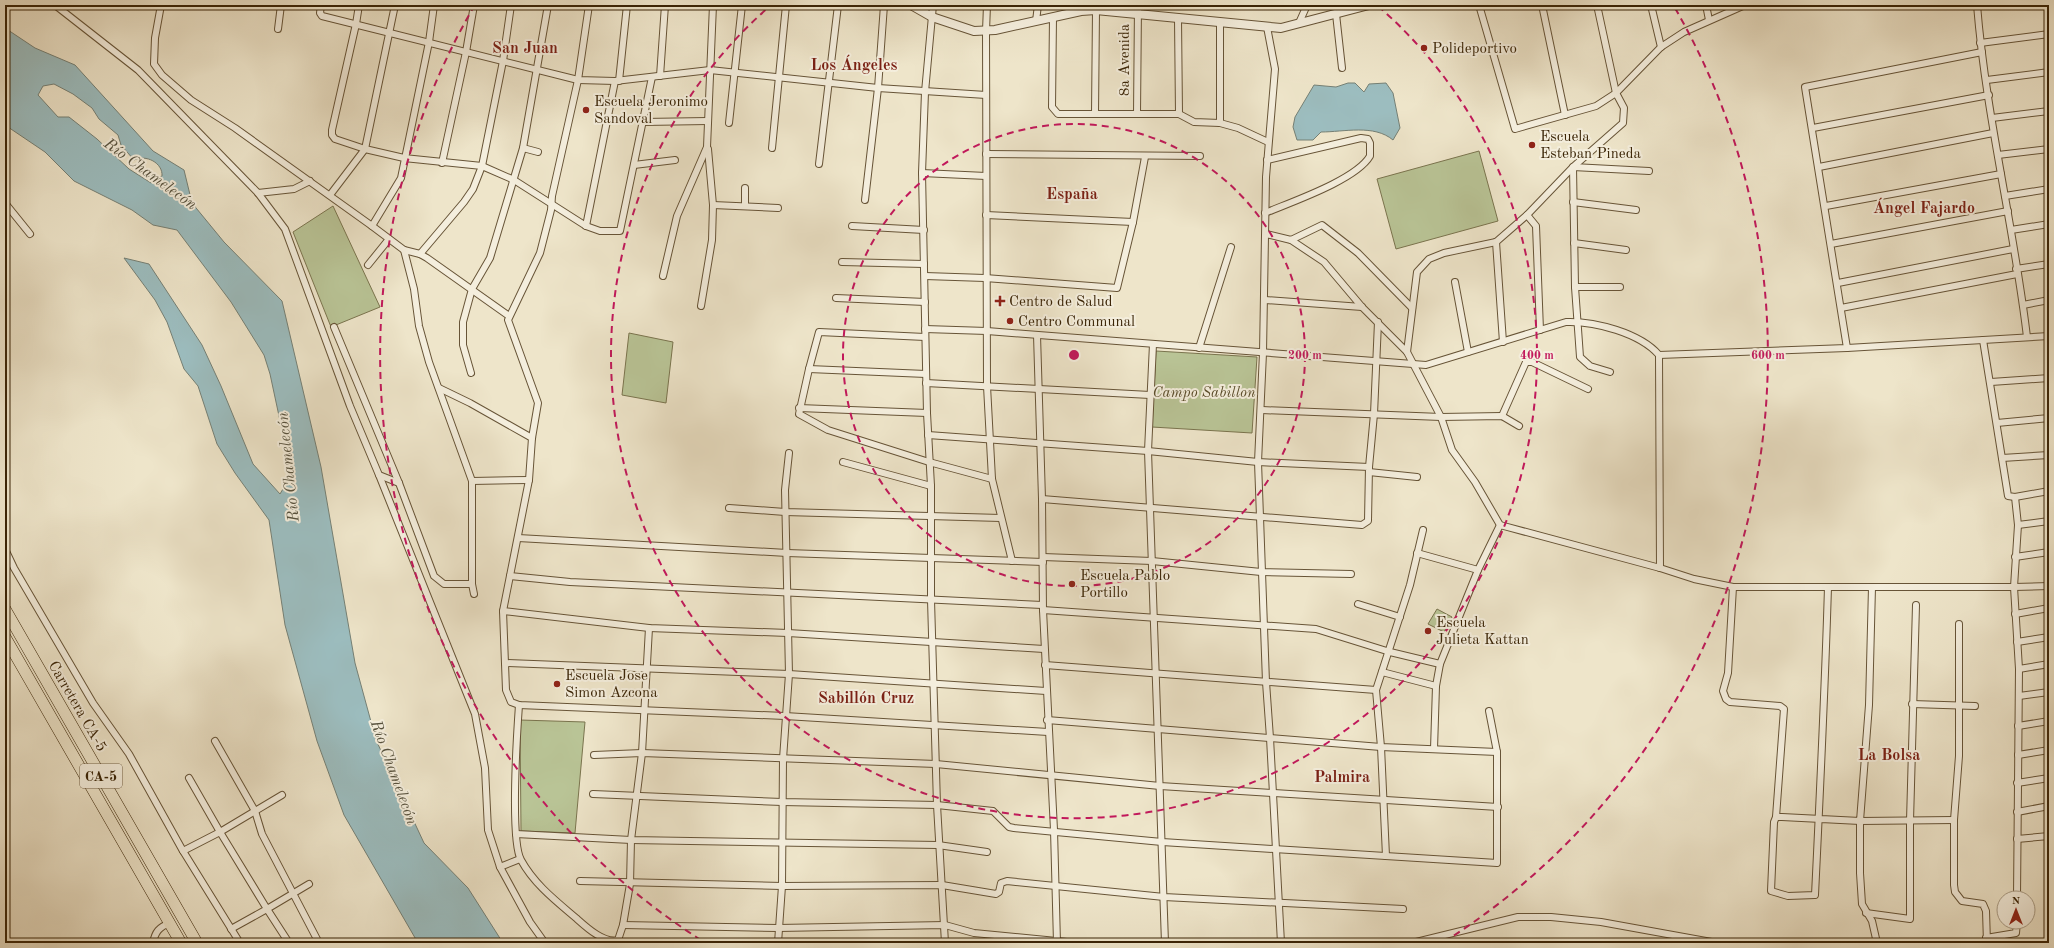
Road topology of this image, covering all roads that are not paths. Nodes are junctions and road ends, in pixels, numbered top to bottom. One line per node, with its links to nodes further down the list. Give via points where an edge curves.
1 (55, 5): 113 (street, via 138,70)
2 (161, 5): 110 (street, via 155,38 154,64 162,75 191,100)
3 (281, 5): 46 (street)
4 (321, 5): 44 (street, via 322,16)
5 (359, 5): 44 (street)
6 (394, 5): 48 (street)
7 (434, 5): 50 (street)
8 (474, 5): 53 (street)
9 (511, 5): 55 (street)
10 (548, 5): 57 (street)
11 (589, 5): 64 (street)
12 (627, 5): 66 (street)
13 (665, 5): 61 (street)
14 (713, 5): 58 (street)
15 (742, 5): 59 (street)
16 (786, 5): 63 (street)
17 (838, 5): 67 (street)
18 (884, 5): 68 (street)
19 (911, 5): 37 (street)
20 (933, 5): 37 (street)
21 (987, 5): 47 (street)
22 (1038, 5): 41 (street)
23 (1138, 5): 35 (street, 8a Avenida)
24 (1307, 5): 43 (street)
25 (1368, 5): 36 (street)
26 (1479, 5): 77 (street, via 1515,129)
27 (1542, 5): 77 (street)
28 (1597, 5): 70 (street)
29 (1651, 5): 52 (street)
30 (1706, 5): 40 (street)
31 (1745, 5): 40 (street)
32 (1978, 5): 51 (street)
33 (1082, 8): 34 (street); 38 (street)
34 (1096, 10): 35 (street); 74 (street)
35 (1138, 14): 39 (street); 75 (street, 8a Avenida)
36 (1336, 14): 43 (street); 56 (street)
37 (932, 17): 47 (street, via 962,28); 69 (street)
38 (1052, 17): 41 (street); 74 (street, via 1052,108 1058,114)
39 (1178, 19): 42 (street); 76 (street)
40 (1709, 20): 52 (street)
41 (1036, 21): 47 (street)
42 (1220, 23): 45 (street); 82 (street)
43 (1299, 23): 45 (street, via 1281,28)
44 (356, 24): 48 (street); 89 (street, via 332,135 335,139)
45 (1267, 27): 85 (street, via 1275,69)
46 (278, 29)
47 (986, 31): 71 (street)
48 (390, 32): 50 (street); 89 (street)
49 (2049, 34): 51 (street)
50 (429, 42): 53 (street); 96 (street)
51 (1980, 43): 54 (street)
52 (1660, 47): 70 (street)
53 (466, 52): 55 (street); 99 (street)
54 (1982, 52): 65 (street); 83 (street, via 1805,87)
55 (503, 61): 57 (street); 102 (street)
56 (1342, 68)
57 (538, 70): 64 (street); 87 (street)
58 (710, 70): 59 (street); 61 (street); 79 (street)
59 (734, 72): 63 (street); 81 (street)
60 (2049, 72): 65 (street)
61 (660, 76): 62 (street)
62 (652, 77): 66 (street); 80 (street)
63 (778, 77): 67 (street); 88 (street)
64 (578, 80): 66 (street); 119 (street)
65 (1987, 80): 72 (street)
66 (617, 81): 132 (street)
67 (828, 83): 68 (street); 100 (street)
68 (878, 88): 69 (street); 116 (street)
69 (925, 92): 71 (street); 106 (street)
70 (1616, 93): 77 (street, via 1596,106); 103 (street, via 1624,108 1623,123)
71 (986, 95): 92 (street)
72 (1989, 95): 78 (street); 83 (street)
73 (2049, 111): 78 (street)
74 (1095, 114): 75 (street)
75 (1137, 114): 76 (street)
76 (1179, 114): 82 (street, via 1194,122)
77 (1565, 115)
78 (1992, 118): 84 (street)
79 (708, 121): 80 (street); 86 (street)
80 (643, 122): 101 (street)
81 (730, 123)
82 (1220, 123): 85 (street)
83 (1813, 128): 104 (street)
84 (1993, 133): 94 (street); 104 (street)
85 (1268, 142): 98 (street)
86 (708, 147): 120 (street); 153 (street, via 677,216)
87 (523, 148): 91 (street); 109 (street)
88 (772, 148)
89 (365, 149): 96 (street); 114 (street)
90 (2049, 149): 94 (street)
91 (538, 152)
92 (986, 154): 95 (street); 108 (street)
93 (1200, 156): 95 (street)
94 (1998, 156): 107 (street)
95 (1145, 157): 129 (street)
96 (404, 158): 99 (street); 131 (street, via 401,178)
97 (675, 160): 101 (street)
98 (1267, 160): 126 (street); 126 (street, via 1361,138 1368,139 1370,143 1370,156 1361,167 1329,186)
99 (442, 163): 102 (street)
100 (819, 164)
101 (634, 165): 132 (street, via 620,231 600,231)
102 (482, 166): 109 (street); 147 (street, via 473,189 464,202)
103 (1573, 167): 105 (street); 117 (street); 128 (street)
104 (1819, 167): 122 (street)
105 (1649, 172)
106 (922, 173): 108 (street); 134 (street)
107 (2001, 174): 115 (street); 122 (street)
108 (986, 176): 127 (street)
109 (514, 180): 119 (street); 160 (street, via 490,258)
110 (310, 181): 113 (street, via 294,189); 114 (street)
111 (745, 188): 121 (street)
112 (2049, 189): 115 (street)
113 (258, 193): 225 (street, via 285,229 352,413)
114 (330, 195): 131 (street)
115 (2005, 196): 125 (street)
116 (865, 200)
117 (1573, 202): 124 (street); 141 (street)
118 (5, 203): 136 (street)
119 (551, 203): 132 (street); 170 (street, via 540,252)
120 (713, 205): 121 (street); 166 (street, via 712,240)
121 (745, 206): 123 (street)
122 (1826, 206): 142 (street)
123 (778, 208)
124 (1636, 210)
125 (2008, 210): 135 (street); 142 (street)
126 (1265, 214): 137 (street)
127 (986, 215): 129 (street); 155 (street)
128 (1527, 215): 140 (street); 175 (street, via 1536,226)
129 (1133, 222): 155 (street, via 1117,288)
130 (2049, 224): 135 (street)
131 (372, 226): 138 (street)
132 (586, 226)
133 (852, 226): 134 (street)
134 (924, 230): 149 (street)
135 (2011, 230): 144 (street)
136 (30, 234)
137 (1266, 234): 139 (street); 162 (street)
138 (389, 239): 145 (street); 151 (street)
139 (1291, 240): 167 (street, via 1324,262); 168 (street, via 1322,225 1358,253)
140 (1496, 242): 168 (street, via 1444,253 1429,259 1417,272); 182 (street)
141 (1574, 243): 146 (street); 158 (street)
142 (1831, 244): 157 (street)
143 (1231, 247): 184 (street)
144 (2013, 249): 152 (street); 157 (street)
145 (404, 250): 147 (street); 200 (street, via 428,362)
146 (1626, 250)
147 (420, 254): 160 (street)
148 (842, 262): 149 (street)
149 (924, 264): 154 (street)
150 (2049, 264): 152 (street)
151 (368, 265)
152 (2016, 271): 165 (street); 169 (street)
153 (663, 276)
154 (925, 276): 155 (street); 164 (street)
155 (985, 278): 176 (street)
156 (1455, 282): 188 (street)
157 (1838, 283): 169 (street)
158 (1575, 287): 159 (street); 172 (street)
159 (1620, 287)
160 (472, 289): 170 (street); 194 (street, via 463,322 463,346)
161 (836, 298): 164 (street)
162 (1264, 300): 167 (street); 186 (street)
163 (2049, 300): 165 (street)
164 (925, 302): 174 (street)
165 (2023, 305): 180 (street)
166 (701, 306)
167 (1362, 307): 171 (street)
168 (1412, 308): 187 (street)
169 (1841, 308): 185 (street)
170 (509, 316): 214 (street, via 508,324 538,404)
171 (1378, 322): 187 (street); 190 (street)
172 (1577, 322): 175 (street, via 1566,322); 189 (street, via 1630,334 1644,341); 193 (street, via 1581,360 1590,366)
173 (334, 327): 230 (street)
174 (925, 329): 176 (street); 179 (street)
175 (1540, 330): 182 (street)
176 (987, 331): 177 (street); 199 (street)
177 (1037, 335): 183 (street); 201 (street)
178 (2049, 336): 180 (street)
179 (925, 337): 192 (street, via 819,332); 195 (street)
180 (2027, 337): 181 (street)
181 (1983, 340): 185 (street); 197 (street)
182 (1502, 342): 188 (street)
183 (1153, 344): 184 (street); 203 (street)
184 (1199, 348): 186 (street)
185 (1847, 348): 189 (street)
186 (1263, 352): 190 (street); 205 (street)
187 (1407, 352): 191 (street)
188 (1468, 352): 191 (street, via 1426,365)
189 (1659, 355): 255 (street)
190 (1375, 361): 191 (street); 207 (street)
191 (1413, 364): 209 (street)
192 (809, 369): 195 (street); 204 (street)
193 (1610, 372)
194 (470, 373)
195 (926, 374): 198 (street)
196 (2049, 378): 197 (street)
197 (1991, 382): 211 (street)
198 (926, 383): 199 (street); 206 (street)
199 (987, 386): 201 (street); 215 (street)
200 (439, 388): 214 (street); 229 (street)
201 (1038, 388): 203 (street); 216 (street)
202 (1588, 389): 208 (street, via 1532,362 1526,362)
203 (1150, 395): 217 (street)
204 (799, 408): 206 (street); 222 (street, via 798,414 828,430)
205 (1262, 410): 207 (street); 223 (street)
206 (927, 413): 213 (street)
207 (1374, 414): 209 (street); 224 (street)
208 (1502, 416): 209 (street); 212 (street)
209 (1440, 417): 242 (street, via 1452,450 1475,482)
210 (2049, 418): 211 (street)
211 (1998, 423): 220 (street)
212 (1518, 426)
213 (928, 435): 215 (street); 222 (street)
214 (532, 438): 228 (street)
215 (991, 440): 216 (street); 227 (street)
216 (1040, 443): 217 (street); 234 (street)
217 (1148, 451): 223 (street); 236 (street)
218 (789, 453): 237 (street, via 785,490)
219 (2049, 455): 220 (street)
220 (2002, 458): 233 (street, via 2008,496)
221 (842, 462): 231 (street)
222 (929, 462): 227 (street); 231 (street)
223 (1258, 462): 224 (street); 239 (street)
224 (1369, 470): 226 (street); 239 (street, via 1368,521 1362,525)
225 (379, 475): 230 (street); 363 (street, via 475,714 485,768 488,830)
226 (1417, 477)
227 (992, 479): 240 (street)
228 (529, 480): 229 (street); 245 (street)
229 (472, 481): 260 (street)
230 (399, 483): 260 (street, via 434,576 444,584)
231 (931, 486): 238 (street)
232 (2049, 491): 233 (street)
233 (2015, 497): 243 (street)
234 (1042, 499): 236 (street); 252 (street)
235 (730, 508): 237 (street)
236 (1150, 508): 239 (street); 254 (street)
237 (786, 512): 238 (street); 248 (street)
238 (931, 517): 240 (street); 251 (street)
239 (1260, 517): 257 (street)
240 (1001, 518): 253 (street)
241 (2049, 521): 243 (street)
242 (1500, 525): 255 (street); 256 (street)
243 (2018, 525): 250 (street)
244 (1423, 530): 249 (street)
245 (518, 538): 248 (street); 259 (street)
246 (5, 549): 359 (street, via 52,635 93,703 129,754)
247 (2049, 552): 250 (street)
248 (787, 553): 251 (street); 266 (street)
249 (1417, 553): 256 (street); 276 (street)
250 (2015, 557): 265 (street)
251 (932, 559): 253 (street); 268 (street)
252 (1043, 560): 253 (street); 254 (street); 271 (street)
253 (1012, 561)
254 (1152, 561): 257 (street); 277 (street)
255 (1660, 568): 262 (street, via 1694,579)
256 (1478, 570): 289 (street)
257 (1261, 572): 258 (street); 279 (street)
258 (1352, 574)
259 (510, 576): 266 (street, via 570,582); 274 (street)
260 (472, 584): 267 (street)
261 (2049, 586): 265 (street)
262 (1733, 587): 263 (street); 344 (street, via 1728,672 1723,691 1730,702 1780,706 1784,709)
263 (1828, 587): 264 (street); 345 (street)
264 (1872, 587): 265 (street); 347 (street, via 1869,705)
265 (2014, 588): 275 (street)
266 (787, 593): 268 (street); 281 (street)
267 (474, 594)
268 (931, 600): 271 (street); 285 (street)
269 (1358, 604): 276 (street)
270 (1916, 605): 304 (street)
271 (1043, 607): 277 (street); 286 (street)
272 (5, 608): 387 (highway, Carretera CA-5 / CA-5)
273 (2049, 608): 275 (street)
274 (503, 611): 280 (street); 288 (street)
275 (2015, 614): 284 (street)
276 (1400, 617): 287 (street)
277 (1154, 618): 279 (street); 296 (street)
278 (1959, 624): 306 (street)
279 (1264, 626): 287 (street, via 1316,629); 297 (street)
280 (649, 628): 281 (street); 292 (street)
281 (788, 633): 285 (street); 295 (street)
282 (2049, 636): 284 (street)
283 (5, 637): 377 (highway, Carretera CA-5 / CA-5)
284 (2017, 642): 293 (street)
285 (933, 643): 286 (street); 298 (street)
286 (1044, 649): 291 (street)
287 (1390, 652): 289 (street); 294 (street)
288 (504, 662): 292 (street); 305 (street, via 506,690 511,702)
289 (1440, 664): 299 (street)
290 (2049, 664): 293 (street)
291 (1045, 665): 296 (street); 301 (street)
292 (647, 667): 295 (street); 308 (street)
293 (2019, 669): 303 (street)
294 (1382, 672): 299 (street); 300 (street)
295 (789, 674): 298 (street); 310 (street)
296 (1156, 674): 297 (street); 315 (street)
297 (1266, 682): 300 (street); 317 (street)
298 (934, 684): 301 (street); 313 (street)
299 (1436, 686): 320 (street)
300 (1376, 690): 319 (street)
301 (1046, 691): 311 (street)
302 (2049, 692): 303 (street)
303 (2019, 696): 314 (street)
304 (1912, 704): 306 (street); 348 (street)
305 (519, 705): 308 (street); 351 (street)
306 (1958, 706): 307 (street); 346 (street, via 1959,756)
307 (1975, 706)
308 (645, 709): 310 (street); 323 (street)
309 (1489, 711): 322 (street)
310 (785, 716): 313 (street); 326 (street)
311 (1047, 720): 315 (street); 316 (street)
312 (2049, 721): 314 (street)
313 (935, 725): 316 (street); 327 (street)
314 (2018, 726): 325 (street)
315 (1159, 730): 317 (street); 332 (street)
316 (1048, 732): 328 (street)
317 (1270, 738): 319 (street); 334 (street)
318 (215, 741): 342 (street)
319 (1381, 747): 320 (street); 337 (street)
320 (1434, 749): 322 (street)
321 (2049, 750): 325 (street)
322 (1497, 752): 341 (street)
323 (642, 753): 324 (street); 326 (street); 336 (street)
324 (594, 755)
325 (2018, 755): 331 (street)
326 (783, 759): 327 (street); 338 (street)
327 (936, 764): 328 (street); 339 (street)
328 (1052, 774): 332 (street); 349 (street)
329 (189, 778): 350 (street)
330 (2049, 778): 331 (street)
331 (2018, 783): 343 (street)
332 (1160, 786): 334 (street); 356 (street)
333 (593, 794): 336 (street)
334 (1273, 794): 337 (street); 358 (street)
335 (282, 795): 342 (street)
336 (637, 797): 338 (street); 353 (street)
337 (1383, 800): 341 (street); 361 (street)
338 (782, 802): 339 (street); 355 (street)
339 (937, 805): 349 (street, via 993,811 1009,827); 357 (street)
340 (2049, 806): 343 (street)
341 (1498, 807): 361 (street, via 1497,863)
342 (255, 811): 350 (street); 371 (street, via 262,834)
343 (2017, 812): 354 (street)
344 (1776, 817): 345 (street); 345 (street, via 1771,891 1803,897 1815,895)
345 (1819, 818): 347 (street)
346 (1954, 820): 348 (street); 383 (street, via 1955,892 1962,901 1983,904 1986,911)
347 (1860, 821): 348 (street); 376 (street, via 1862,904)
348 (1910, 821): 376 (street, via 1910,919)
349 (1054, 830): 356 (street); 369 (street)
350 (220, 832): 359 (street); 374 (street)
351 (516, 834): 353 (street); 362 (street)
352 (2049, 836): 354 (street)
353 (631, 840): 355 (street); 366 (street)
354 (2017, 840): 370 (street)
355 (782, 842): 357 (street); 368 (street)
356 (1162, 842): 358 (street); 372 (street)
357 (938, 845): 360 (street); 367 (street)
358 (1276, 850): 361 (street); 373 (street)
359 (184, 851): 381 (street)
360 (987, 852)
361 (1386, 856)
362 (520, 859): 363 (street); 378 (street, via 538,884 584,925 614,941 620,936)
363 (500, 867): 391 (street, via 530,922)
364 (580, 882): 366 (street)
365 (309, 884): 371 (street)
366 (630, 884): 368 (street); 378 (street)
367 (942, 885): 368 (street); 369 (street, via 996,894 1000,892 1001,883 1004,881); 379 (street)
368 (782, 886): 380 (street)
369 (1056, 887): 372 (street); 384 (street)
370 (2017, 890)
371 (294, 893): 374 (street); 390 (street)
372 (1164, 897): 373 (street); 395 (street)
373 (1279, 903): 375 (street); 396 (street)
374 (267, 909): 381 (street); 389 (street)
375 (1403, 909)
376 (1866, 913): 399 (street, via 1872,921)
377 (170, 923): 385 (street, via 161,926); 386 (highway, Carretera CA-5 / CA-5)
378 (623, 925): 380 (street)
379 (945, 925): 380 (street); 384 (street, via 974,934); 393 (street)
380 (778, 928): 392 (street)
381 (231, 929): 388 (street)
382 (2016, 930): 383 (street, via 2016,933)
383 (1986, 940)
384 (1056, 942): 394 (street)
385 (152, 943)
386 (181, 943)
387 (197, 943)
388 (240, 943)
389 (289, 943)
390 (319, 943)
391 (545, 943)
392 (778, 943)
393 (945, 943)
394 (1077, 943)
395 (1165, 943)
396 (1280, 943)
397 (1412, 943): 398 (street, via 1518,917 1601,922)
398 (1717, 943)
399 (1877, 943)

